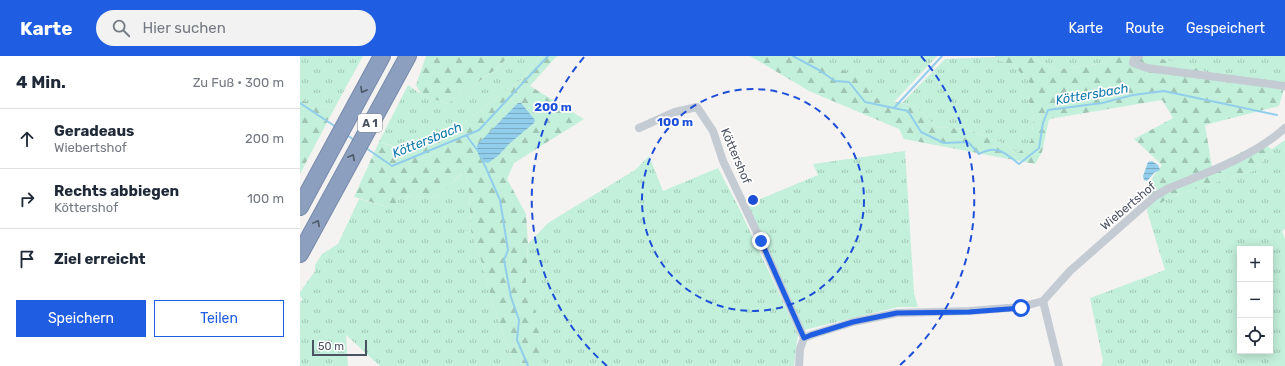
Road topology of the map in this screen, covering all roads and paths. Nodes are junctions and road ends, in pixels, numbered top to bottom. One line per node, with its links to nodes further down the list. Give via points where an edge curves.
1 (382, 56): 7 (highway, A 1, one-way to 7)
2 (408, 56): 8 (highway, A 1, one-way to 2)
3 (1139, 56): 4 (street, via 1133,63 1147,68)
4 (1285, 86)
5 (639, 128): 10 (street, Köttershof, via 675,112 697,107 713,131 723,161)
6 (1285, 128): 9 (street, Wiebertshof, via 1266,144 1248,154 1154,197 1070,271)
7 (300, 207)
8 (300, 254)
9 (1044, 301): 10 (street, via 1021,308 897,313 853,322); 12 (street)
10 (804, 338): 11 (street, via 800,349)
11 (799, 366)
12 (1059, 366)

